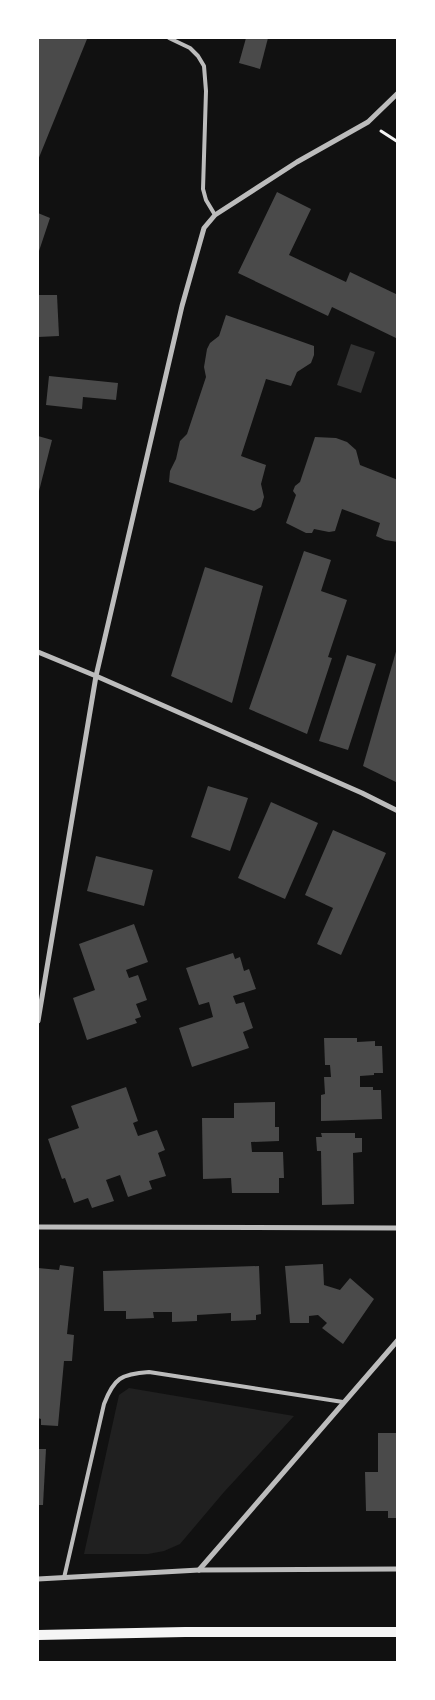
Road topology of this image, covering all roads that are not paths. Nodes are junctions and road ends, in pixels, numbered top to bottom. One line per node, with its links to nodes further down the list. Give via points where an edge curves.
1 (169, 38): 3 (lane, via 190,48 204,66 203,189)
2 (398, 92): 3 (street, via 368,122 297,162)
3 (215, 215): 5 (street, via 204,228 182,306)
4 (38, 652): 5 (street)
5 (96, 676): 6 (street); 7 (street)
6 (398, 811)
7 (38, 1021)
8 (38, 1227): 9 (street)
9 (398, 1228)
10 (398, 1340): 11 (street)
11 (343, 1402): 13 (street); 14 (lane, via 149,1372 118,1378 104,1404)
12 (398, 1569): 13 (street)
13 (199, 1570): 14 (street)
14 (64, 1578): 15 (street)
15 (38, 1579)
16 (398, 1632): 17 (main road)
17 (38, 1635)

